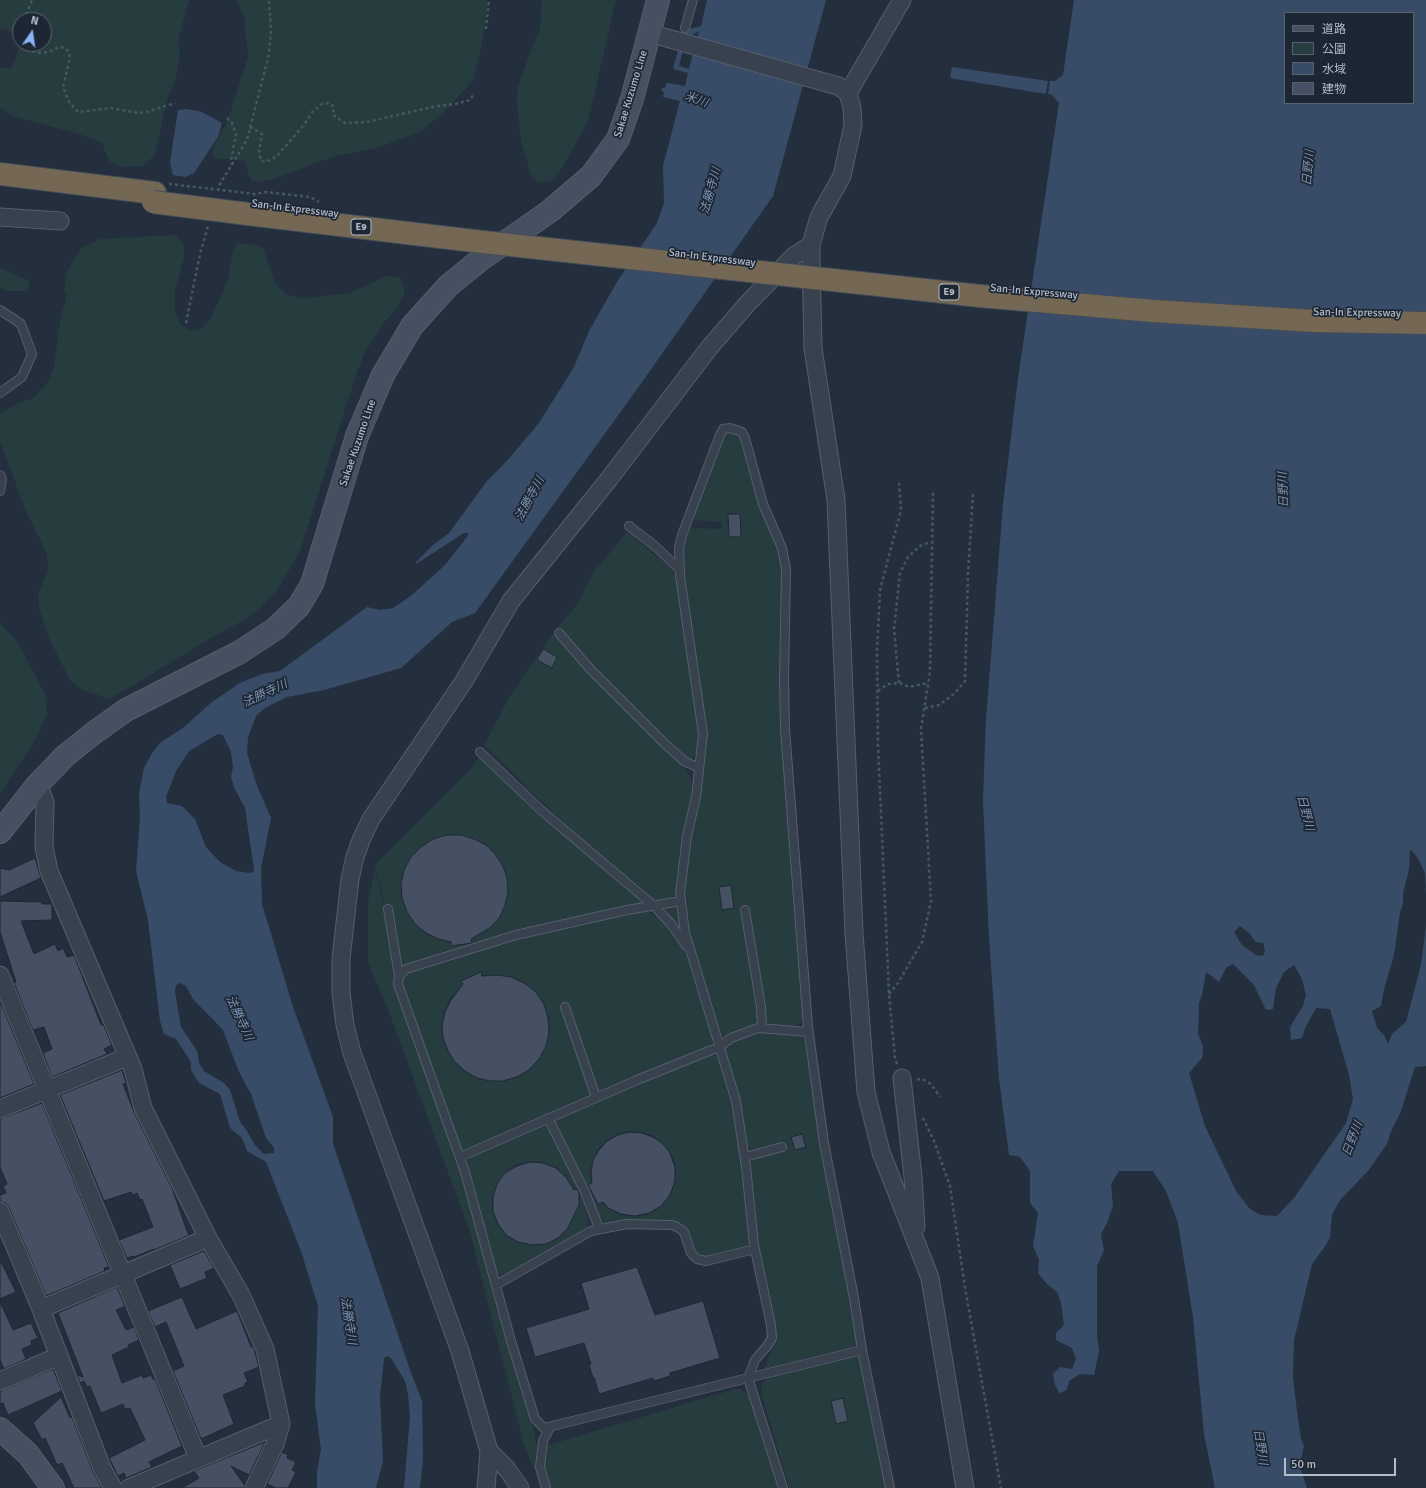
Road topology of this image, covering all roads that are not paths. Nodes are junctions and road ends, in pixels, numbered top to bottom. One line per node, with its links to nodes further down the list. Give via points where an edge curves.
1 (658, 0): 5 (main road, Sakae Kuzumo Line)
2 (693, 0): 4 (lane)
3 (902, 0): 6 (street)
4 (685, 28)
5 (658, 36): 6 (street); 25 (main road, Sakae Kuzumo Line, via 618,139 591,176 550,211 448,286 412,326 383,375 357,436 312,584 299,606 275,628 240,652 126,710 65,756)
6 (843, 90): 13 (street, via 852,108 853,125 848,152 842,176 819,217)
7 (0, 174): 9 (highway, San-In Expressway / E9)
8 (0, 184): 9 (highway, San-In Expressway / E9)
9 (157, 193): 12 (highway, San-In Expressway / E9, via 249,209)
10 (0, 217): 11 (street)
11 (60, 221)
12 (475, 236): 15 (highway, San-In Expressway / E9, via 1153,303 1315,312); 16 (highway, San-In Expressway / E9, bridge, via 918,289 1153,311)
13 (811, 245): 50 (street, via 813,348 836,500 853,925 866,1092 881,1152); 62 (street, via 794,256 709,348 511,601 464,682 371,820 355,857 341,959 341,993 345,1025 352,1053 460,1351)
14 (0, 310): 17 (lane, via 20,324 32,354 22,377)
15 (1426, 314)
16 (1426, 323)
17 (0, 393)
18 (0, 476): 19 (lane)
19 (0, 491)
20 (629, 526): 21 (lane)
21 (680, 570): 24 (lane, via 702,724); 36 (lane, via 679,548 682,535 720,435 723,429 742,432 763,504 782,548 786,569 785,729)
22 (558, 633): 24 (lane, via 590,669 664,742 684,761)
23 (480, 752): 28 (lane, via 542,811)
24 (699, 768): 27 (lane, via 681,876)
25 (38, 784): 26 (main road, Sakae Kuzumo Line); 38 (street, via 45,802 44,847 49,871)
26 (0, 832)
27 (681, 901): 28 (lane); 31 (lane)
28 (654, 906): 31 (lane, via 672,924); 33 (lane, via 516,935 406,969)
29 (388, 909): 33 (lane)
30 (745, 910): 35 (lane, via 761,1007)
31 (691, 952): 37 (lane)
32 (0, 975): 40 (street)
33 (399, 976): 45 (lane, via 398,984)
34 (565, 1007): 41 (lane)
35 (762, 1028): 36 (lane); 37 (lane, via 731,1038)
36 (808, 1032): 55 (lane, via 824,1143)
37 (719, 1047): 41 (lane); 46 (lane, via 736,1101)
38 (127, 1057): 40 (street); 49 (street, via 144,1108)
39 (902, 1078): 50 (street)
40 (46, 1089): 42 (street); 52 (street)
41 (596, 1098): 43 (lane)
42 (0, 1109)
43 (548, 1118): 45 (lane); 48 (lane, via 585,1192)
44 (782, 1147): 46 (lane)
45 (460, 1157): 53 (lane)
46 (744, 1157): 51 (lane)
47 (0, 1211): 54 (street)
48 (599, 1228): 51 (lane, via 627,1224 672,1225 684,1232 691,1253 697,1259 706,1261); 53 (lane)
49 (208, 1238): 52 (street); 59 (street, via 240,1295 265,1349)
50 (917, 1244): 73 (street, via 930,1278)
51 (755, 1250): 57 (lane, via 772,1338 755,1360)
52 (123, 1275): 54 (street); 63 (street)
53 (496, 1285): 60 (lane, via 535,1419 544,1428)
54 (41, 1308): 56 (street)
55 (862, 1350): 57 (lane); 72 (lane)
56 (59, 1356): 58 (street); 65 (street, via 102,1468)
57 (748, 1378): 60 (lane); 71 (lane)
58 (0, 1381)
59 (281, 1424): 63 (street); 67 (street, via 275,1444)
60 (550, 1427): 70 (lane, via 543,1441 540,1467)
61 (0, 1429): 64 (main road, via 28,1454)
62 (489, 1451): 68 (street); 69 (street, via 507,1469)
63 (198, 1458): 66 (street)
64 (54, 1488)
65 (113, 1488)
66 (129, 1488)
67 (254, 1488)
68 (486, 1488)
69 (520, 1488)
70 (546, 1488)
71 (783, 1488)
72 (890, 1488)
73 (965, 1488)

